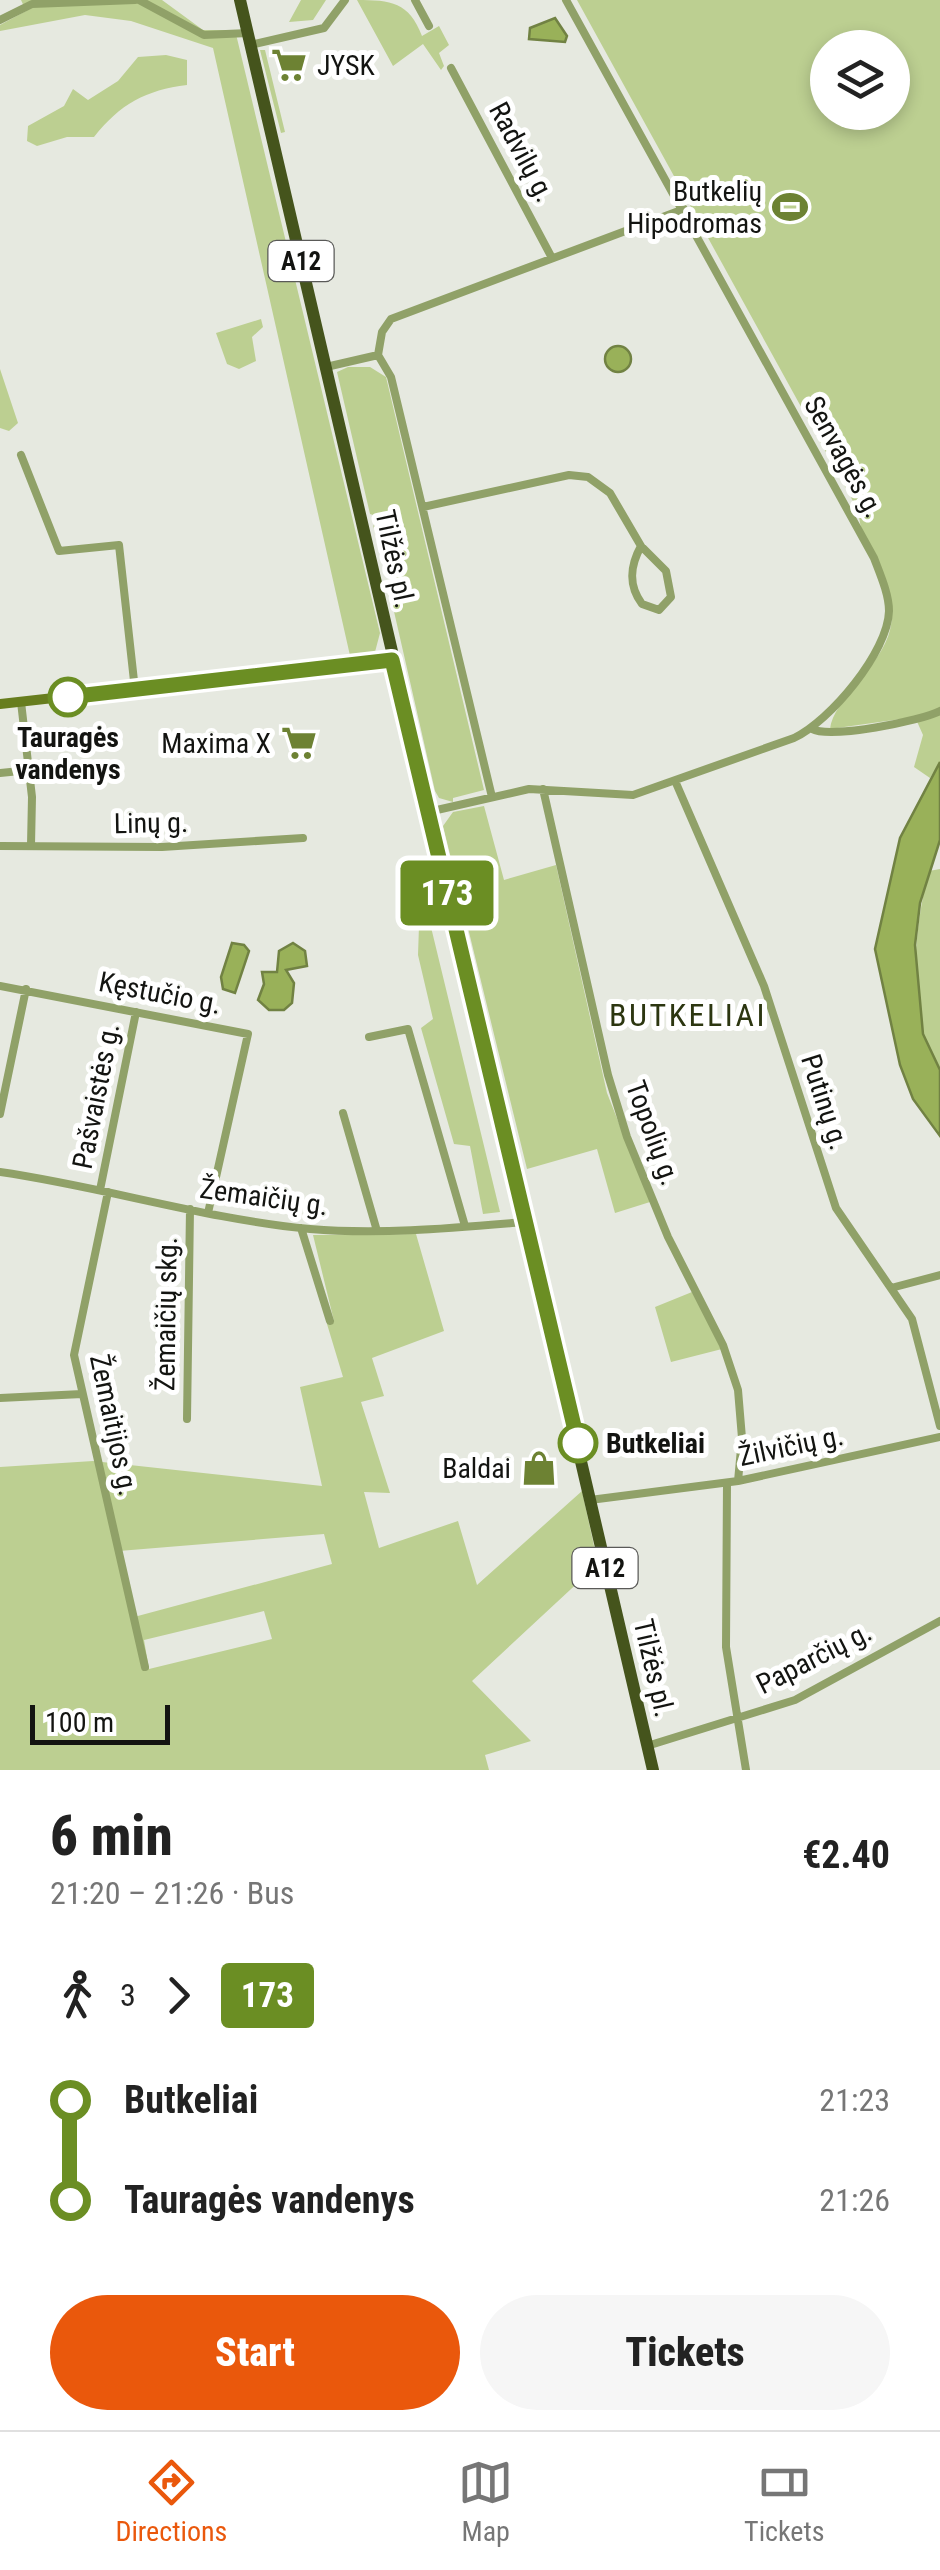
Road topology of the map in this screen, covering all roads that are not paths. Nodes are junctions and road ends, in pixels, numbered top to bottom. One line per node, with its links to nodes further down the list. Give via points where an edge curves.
1 (137, 0): 6 (street, via 32,4); 8 (street, via 204,35)
2 (240, 0): 8 (highway, Tilžės pl. / A12)
3 (345, 0): 8 (street, via 324,28)
4 (415, 0): 7 (street)
5 (566, 0): 10 (street, Senvagės g.)
6 (0, 20)
7 (430, 26)
8 (249, 39): 13 (highway, Tilžės pl. / A12)
9 (452, 68): 11 (street, Radvilų g.)
10 (684, 209): 11 (street); 22 (street, Senvagės g., via 874,558 886,593 889,609 878,644 836,707)
11 (552, 258): 12 (street, via 392,319)
12 (378, 356): 13 (street); 15 (street, via 391,376)
13 (326, 367): 17 (highway, Tilžės pl. / A12)
14 (22, 456): 18 (street, via 59,552 119,544)
15 (423, 508): 16 (street, via 578,475 610,493); 27 (street)
16 (641, 546): 16 (street, via 670,580 665,608 651,608 634,592 633,565)
17 (392, 660): 18 (main road); 28 (highway, Tilžės pl. / A12)
18 (135, 691): 19 (main road)
19 (21, 702): 20 (main road); 23 (street)
20 (0, 704)
21 (940, 711): 22 (street, via 921,721 830,736)
22 (812, 730): 25 (street, Senvagės g.)
23 (30, 770): 24 (street); 30 (street)
24 (0, 772)
25 (676, 782): 26 (street, Senvagės g., via 633,795); 47 (street, Putinų g., via 764,986 836,1208)
26 (543, 788): 27 (street, Senvagės g.); 54 (street, Topolių g., via 627,1137 738,1390)
27 (492, 797): 28 (street, Senvagės g.)
28 (428, 812): 42 (highway, Tilžės pl. / A12)
29 (302, 838): 30 (street, Linų g., via 162,847)
30 (31, 845): 31 (street, Linų g.)
31 (0, 846)
32 (0, 986): 33 (street, Kęstučio g.)
33 (26, 988): 34 (street, Kęstučio g.); 36 (street)
34 (136, 1012): 39 (street, Pašvaistės g.); 41 (street, Kęstučio g., via 248,1034)
35 (369, 1037): 43 (street, via 408,1030)
36 (0, 1114)
37 (343, 1114): 45 (street)
38 (0, 1172): 39 (street, Žemaičių g.)
39 (104, 1191): 40 (street, Žemaičių g.); 49 (street, Žemaitijos g., via 74,1342)
40 (190, 1210): 41 (street, Žemaičių g.); 51 (street, Žemaičių skg.)
41 (208, 1213): 44 (street, Žemaičių g.)
42 (525, 1222): 43 (street, Žemaičių g.); 56 (highway, Tilžės pl. / A12)
43 (465, 1226): 45 (street, Žemaičių g.)
44 (301, 1228): 45 (street, Žemaičių g.); 48 (street)
45 (378, 1231)
46 (940, 1275): 47 (street)
47 (891, 1288): 52 (street, Putinų g., via 912,1319)
48 (330, 1321)
49 (82, 1394): 50 (street); 58 (street, Žemaitijos g.)
50 (0, 1398)
51 (187, 1418)
52 (940, 1426)
53 (940, 1436): 54 (street, Žilvičių g.)
54 (738, 1481): 55 (street, Žilvičių g.)
55 (728, 1483): 56 (street, Žilvičių g.); 59 (street, via 726,1648)
56 (590, 1500): 60 (highway, Tilžės pl. / A12)
57 (940, 1620): 59 (street, Paparčių g., via 795,1700)
58 (145, 1667)
59 (736, 1719): 60 (street, Paparčių g.); 62 (street)
60 (647, 1746): 61 (highway, Tilžės pl. / A12)
61 (653, 1770)
62 (746, 1770)

